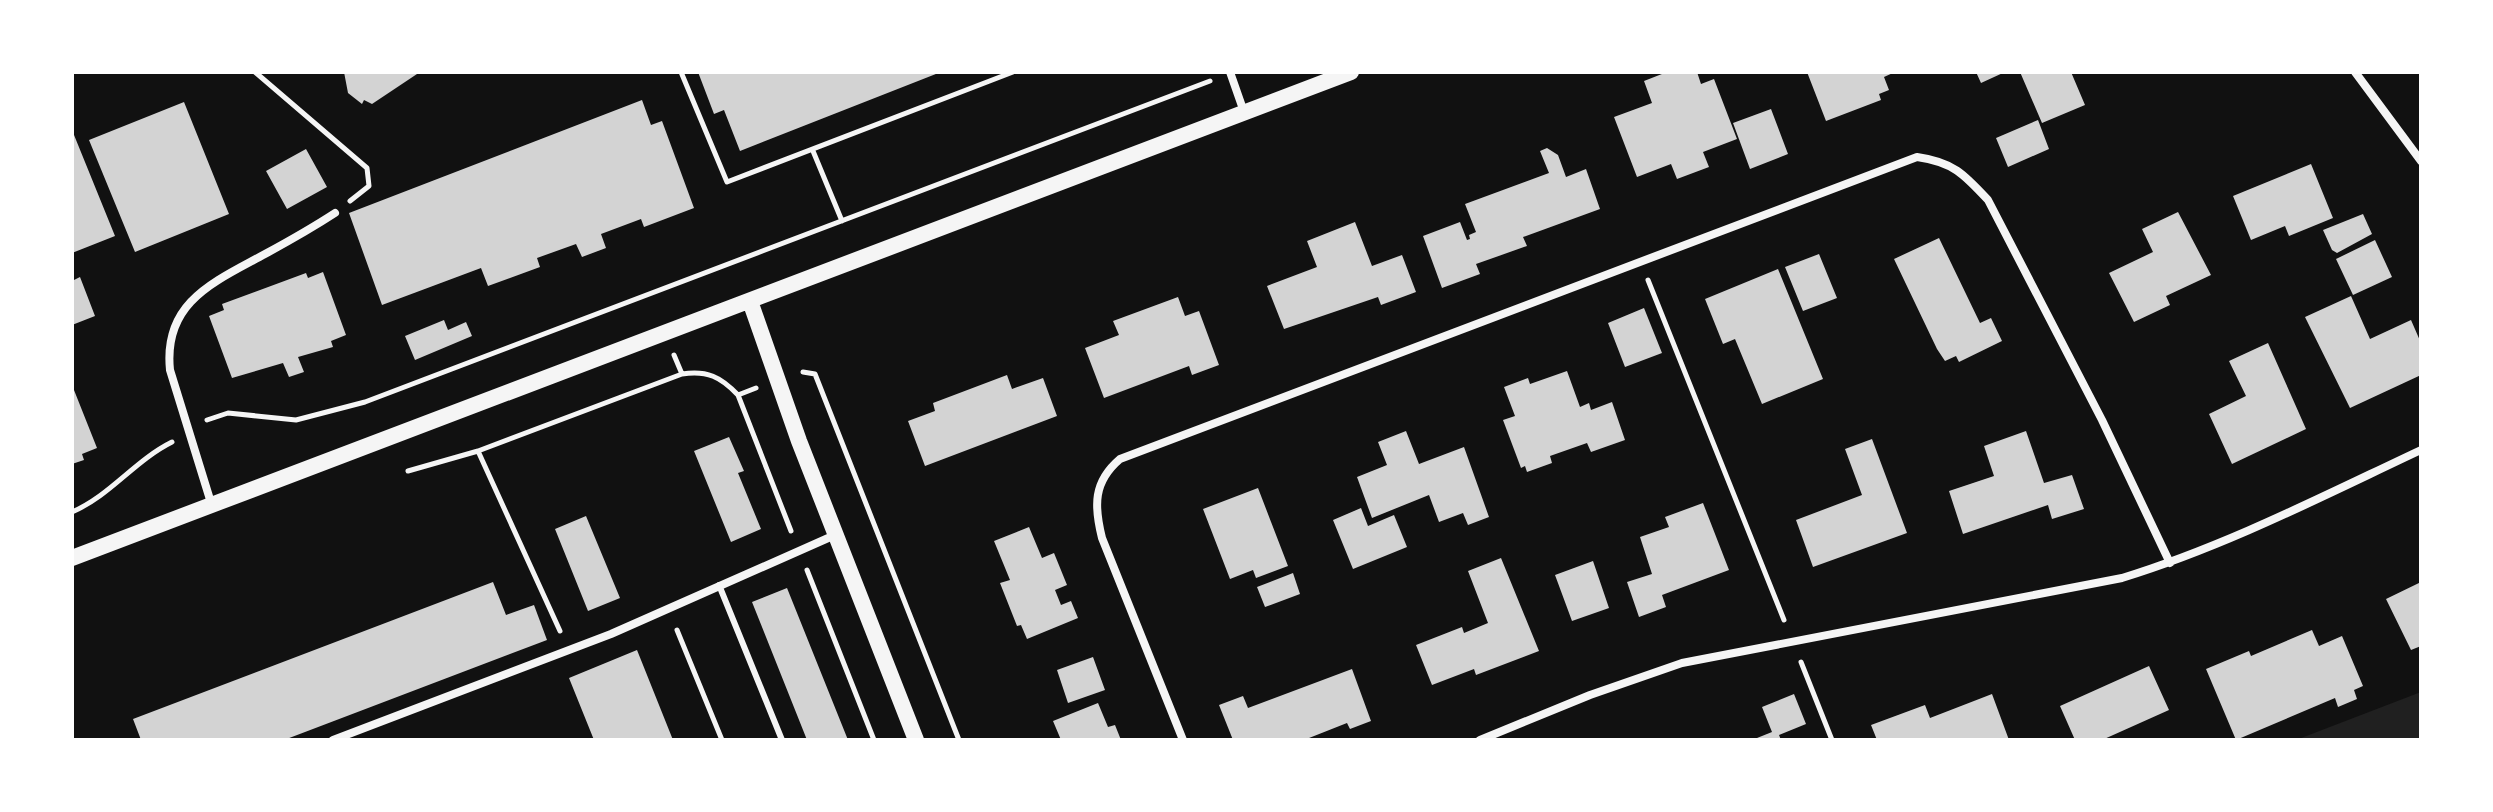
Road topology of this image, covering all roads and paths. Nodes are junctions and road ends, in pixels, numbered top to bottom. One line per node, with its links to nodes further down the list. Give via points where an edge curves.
1 (255, 72): 10 (path, via 367,168 369,186)
2 (681, 72): 8 (path, via 727,182)
3 (1013, 72): 8 (path)
4 (1351, 72): 7 (main road)
5 (2355, 72): 9 (street)
6 (1230, 73): 7 (street); 11 (path)
7 (1245, 113): 13 (main road)
8 (813, 151): 11 (path)
9 (2421, 161)
10 (335, 213): 16 (street, via 219,279 184,308 168,349)
11 (842, 221): 16 (path, via 365,402 296,420 228,413 203,421)
12 (1640, 261): 25 (street, via 1900,160 1944,161 1988,200); 28 (path); 36 (street, via 1147,447 1112,466 1098,487 1102,538)
13 (750, 301): 14 (main road); 20 (main road)
14 (778, 380): 15 (path); 22 (main road); 35 (path, via 800,372 815,374)
15 (738, 395): 18 (path, via 717,376 682,374); 23 (path)
16 (191, 433): 20 (street); 21 (path, via 150,453 97,501)
17 (2421, 450): 25 (street)
18 (478, 451): 19 (path); 29 (path)
19 (408, 471)
20 (212, 507): 24 (main road)
21 (72, 512)
22 (836, 535): 23 (street); 34 (main road)
23 (799, 551): 26 (street); 33 (path)
24 (72, 558)
25 (2170, 563): 28 (street, via 2017,601)
26 (719, 585): 27 (street); 32 (lane)
27 (668, 609): 29 (street); 31 (path)
28 (1793, 641): 37 (street, via 1659,670); 38 (path)
29 (568, 650): 30 (street)
30 (333, 740)
31 (722, 740)
32 (782, 740)
33 (874, 740)
34 (916, 740)
35 (959, 740)
36 (1183, 740)
37 (1480, 740)
38 (1832, 740)

